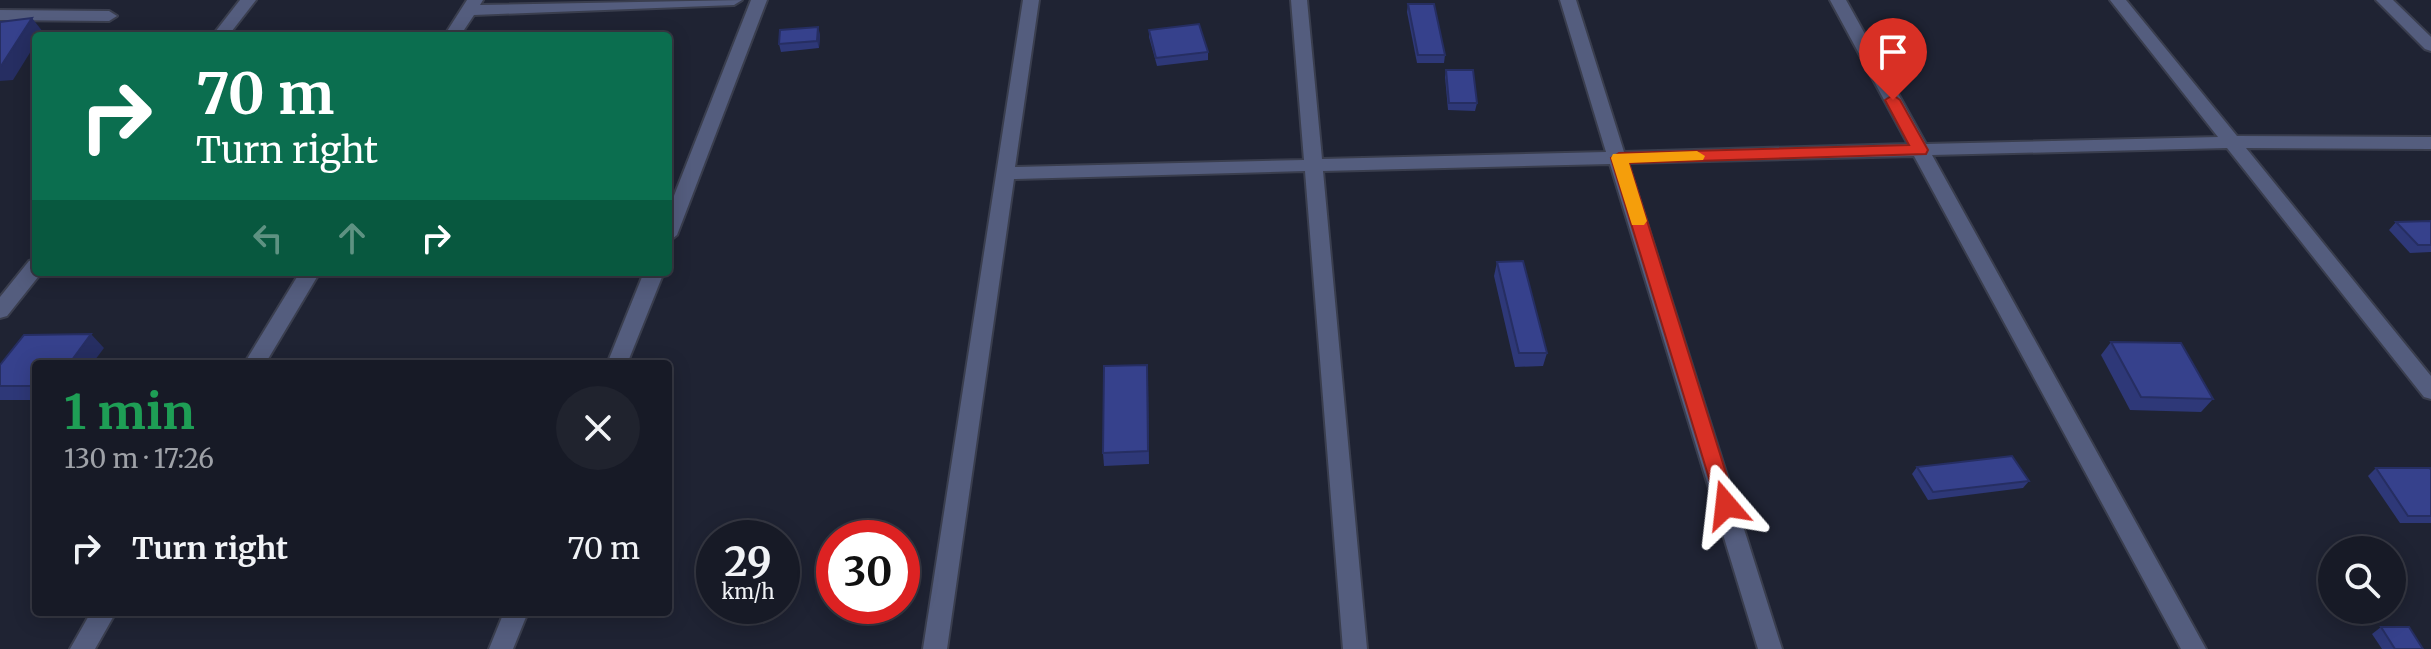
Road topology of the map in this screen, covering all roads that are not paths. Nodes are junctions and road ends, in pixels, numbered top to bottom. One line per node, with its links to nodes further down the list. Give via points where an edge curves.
1 (248, 0): 13 (street)
2 (734, 0): 10 (street)
3 (759, 0): 22 (street)
4 (1031, 0): 21 (street)
5 (1299, 0): 20 (street)
6 (1568, 0): 19 (street)
7 (1838, 0): 18 (street)
8 (2118, 0): 16 (street)
9 (2384, 0): 15 (street)
10 (471, 5): 14 (street)
11 (0, 15): 12 (street)
12 (109, 16)
13 (223, 32)
14 (454, 32)
15 (2431, 46)
16 (2231, 142): 17 (street); 18 (street); 29 (street)
17 (2431, 143)
18 (1920, 150): 19 (street); 37 (street)
19 (1619, 158): 20 (street); 36 (street)
20 (1311, 164): 21 (street); 35 (street)
21 (1007, 173): 34 (street)
22 (672, 225)
23 (32, 271): 26 (street)
24 (308, 276): 27 (street)
25 (652, 276): 28 (street)
26 (0, 311)
27 (256, 360)
28 (619, 360)
29 (2431, 391)
30 (102, 616): 32 (street)
31 (514, 616): 33 (street)
32 (82, 649)
33 (501, 649)
34 (935, 649)
35 (1355, 649)
36 (1770, 649)
37 (2194, 649)

